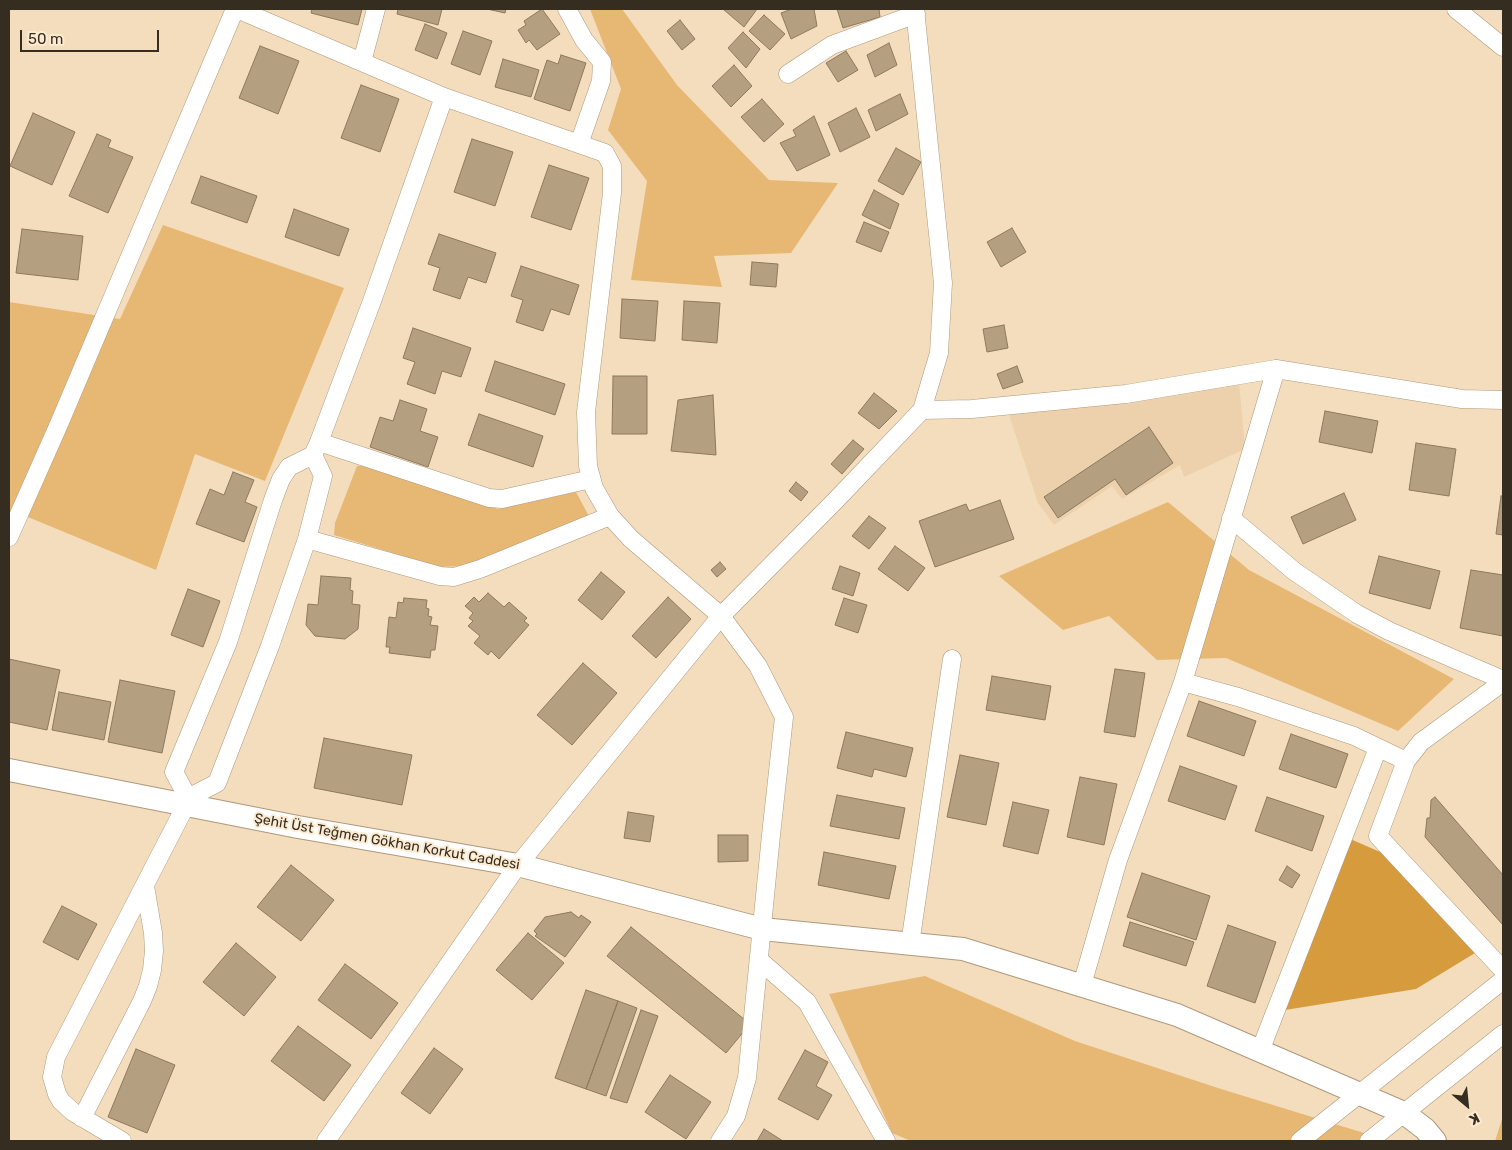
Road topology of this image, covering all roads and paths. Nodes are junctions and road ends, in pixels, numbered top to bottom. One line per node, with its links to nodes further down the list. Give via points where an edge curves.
1 (236, 9): 7 (street); 18 (street)
2 (376, 9): 7 (street)
3 (566, 9): 10 (street, via 584,40 602,62 601,80)
4 (1456, 9): 6 (street)
5 (915, 11): 8 (street, via 832,45); 13 (street, via 944,283 939,353)
6 (1503, 47)
7 (362, 62): 9 (street)
8 (788, 74)
9 (444, 97): 10 (street); 14 (street)
10 (578, 144): 15 (street, via 605,152 612,166 612,194 586,412)
11 (1276, 369): 12 (street, via 1462,399); 13 (street, via 1126,394 972,409); 17 (street)
12 (1503, 400)
13 (922, 410): 20 (street)
14 (316, 449): 15 (street, via 489,498 511,498); 19 (street, via 323,476); 27 (street, via 289,467 273,500 228,642 174,772)
15 (591, 479): 16 (street)
16 (610, 516): 19 (street, via 454,577 440,576); 20 (street)
17 (1232, 518): 22 (street, via 1294,571 1357,614); 23 (street)
18 (9, 538)
19 (307, 539): 27 (street, via 218,782)
20 (721, 616): 28 (street); 30 (street, via 758,666 784,716)
21 (952, 659): 31 (street)
22 (1503, 681): 25 (street, via 1421,742)
23 (1183, 682): 24 (street, via 1354,736); 35 (street, via 1118,860)
24 (1378, 748): 25 (street); 37 (street)
25 (1406, 761): 33 (street, via 1378,836)
26 (9, 770): 27 (street, Şehit Üst Teğmen Gökhan Korkut Caddesi)
27 (187, 802): 28 (street, Şehit Üst Teğmen Gökhan Korkut Caddesi, via 298,827); 29 (street)
28 (518, 865): 30 (street, Şehit Üst Teğmen Gökhan Korkut Caddesi); 42 (street)
29 (144, 886): 40 (street, via 154,951 148,986); 40 (street, via 53,1067 57,1094 66,1107)
30 (762, 929): 31 (street, Şehit Üst Teğmen Gökhan Korkut Caddesi); 32 (street)
31 (910, 944): 35 (street, Şehit Üst Teğmen Gökhan Korkut Caddesi, via 963,950)
32 (759, 960): 43 (street, via 747,1078 736,1116); 44 (street, via 807,1002)
33 (1503, 970)
34 (1503, 980): 38 (street)
35 (1082, 985): 37 (street, Şehit Üst Teğmen Gökhan Korkut Caddesi, via 1177,1015)
36 (1503, 1034): 39 (street)
37 (1260, 1051): 38 (street, Şehit Üst Teğmen Gökhan Korkut Caddesi)
38 (1359, 1094): 39 (street, Şehit Üst Teğmen Gökhan Korkut Caddesi); 45 (street)
39 (1404, 1114): 46 (street); 47 (street, Şehit Üst Teğmen Gökhan Korkut Caddesi, via 1426,1129)
40 (82, 1118): 41 (street)
41 (122, 1141)
42 (326, 1141)
43 (720, 1141)
44 (886, 1141)
45 (1300, 1141)
46 (1369, 1141)
47 (1435, 1141)

